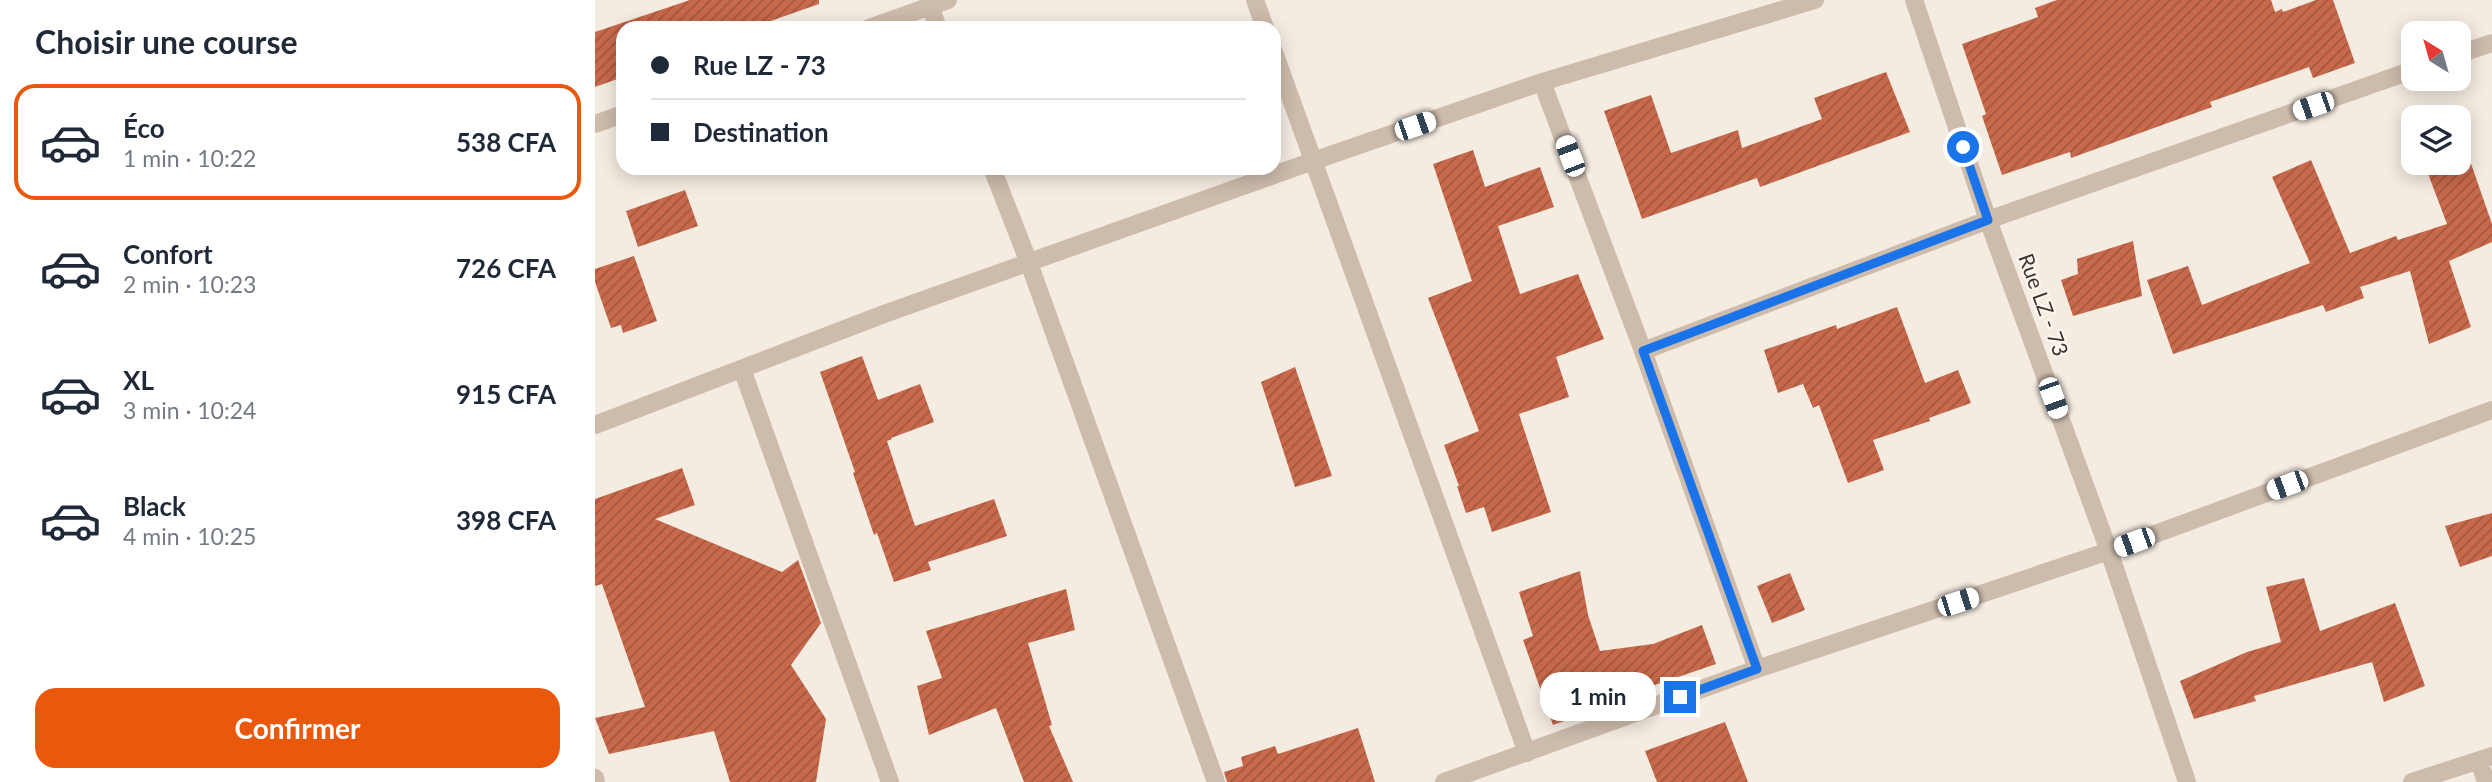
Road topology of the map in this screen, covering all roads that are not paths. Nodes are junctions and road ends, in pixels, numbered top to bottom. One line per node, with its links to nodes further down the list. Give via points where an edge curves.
1 (948, 0): 5 (street)
2 (1255, 0): 8 (street)
3 (1815, 0): 13 (street)
4 (1914, 0): 20 (street, Rue LZ - 73)
5 (929, 3): 6 (street); 7 (street)
6 (886, 21)
7 (935, 21)
8 (1262, 21)
9 (2492, 43): 10 (street)
10 (2471, 50)
11 (1281, 72): 16 (street)
12 (2401, 74): 20 (street)
13 (1542, 82): 16 (street); 22 (street)
14 (616, 116): 15 (street)
15 (595, 124)
16 (1313, 161): 17 (street); 28 (street)
17 (1281, 172)
18 (995, 175): 21 (street)
19 (1274, 175): 21 (street)
20 (1988, 220): 22 (street); 26 (street, Rue LZ - 73)
21 (1029, 263): 23 (street); 31 (street)
22 (1643, 351): 27 (street)
23 (742, 369): 25 (street); 30 (street)
24 (2492, 410): 26 (street)
25 (595, 425)
26 (2109, 551): 27 (street); 33 (street, Rue LZ - 73)
27 (1757, 669): 28 (street)
28 (1527, 753): 32 (street)
29 (2485, 758): 34 (street); 35 (street)
30 (890, 782)
31 (1216, 782)
32 (1444, 782)
33 (2187, 782)
34 (2412, 782)
35 (2486, 782)

